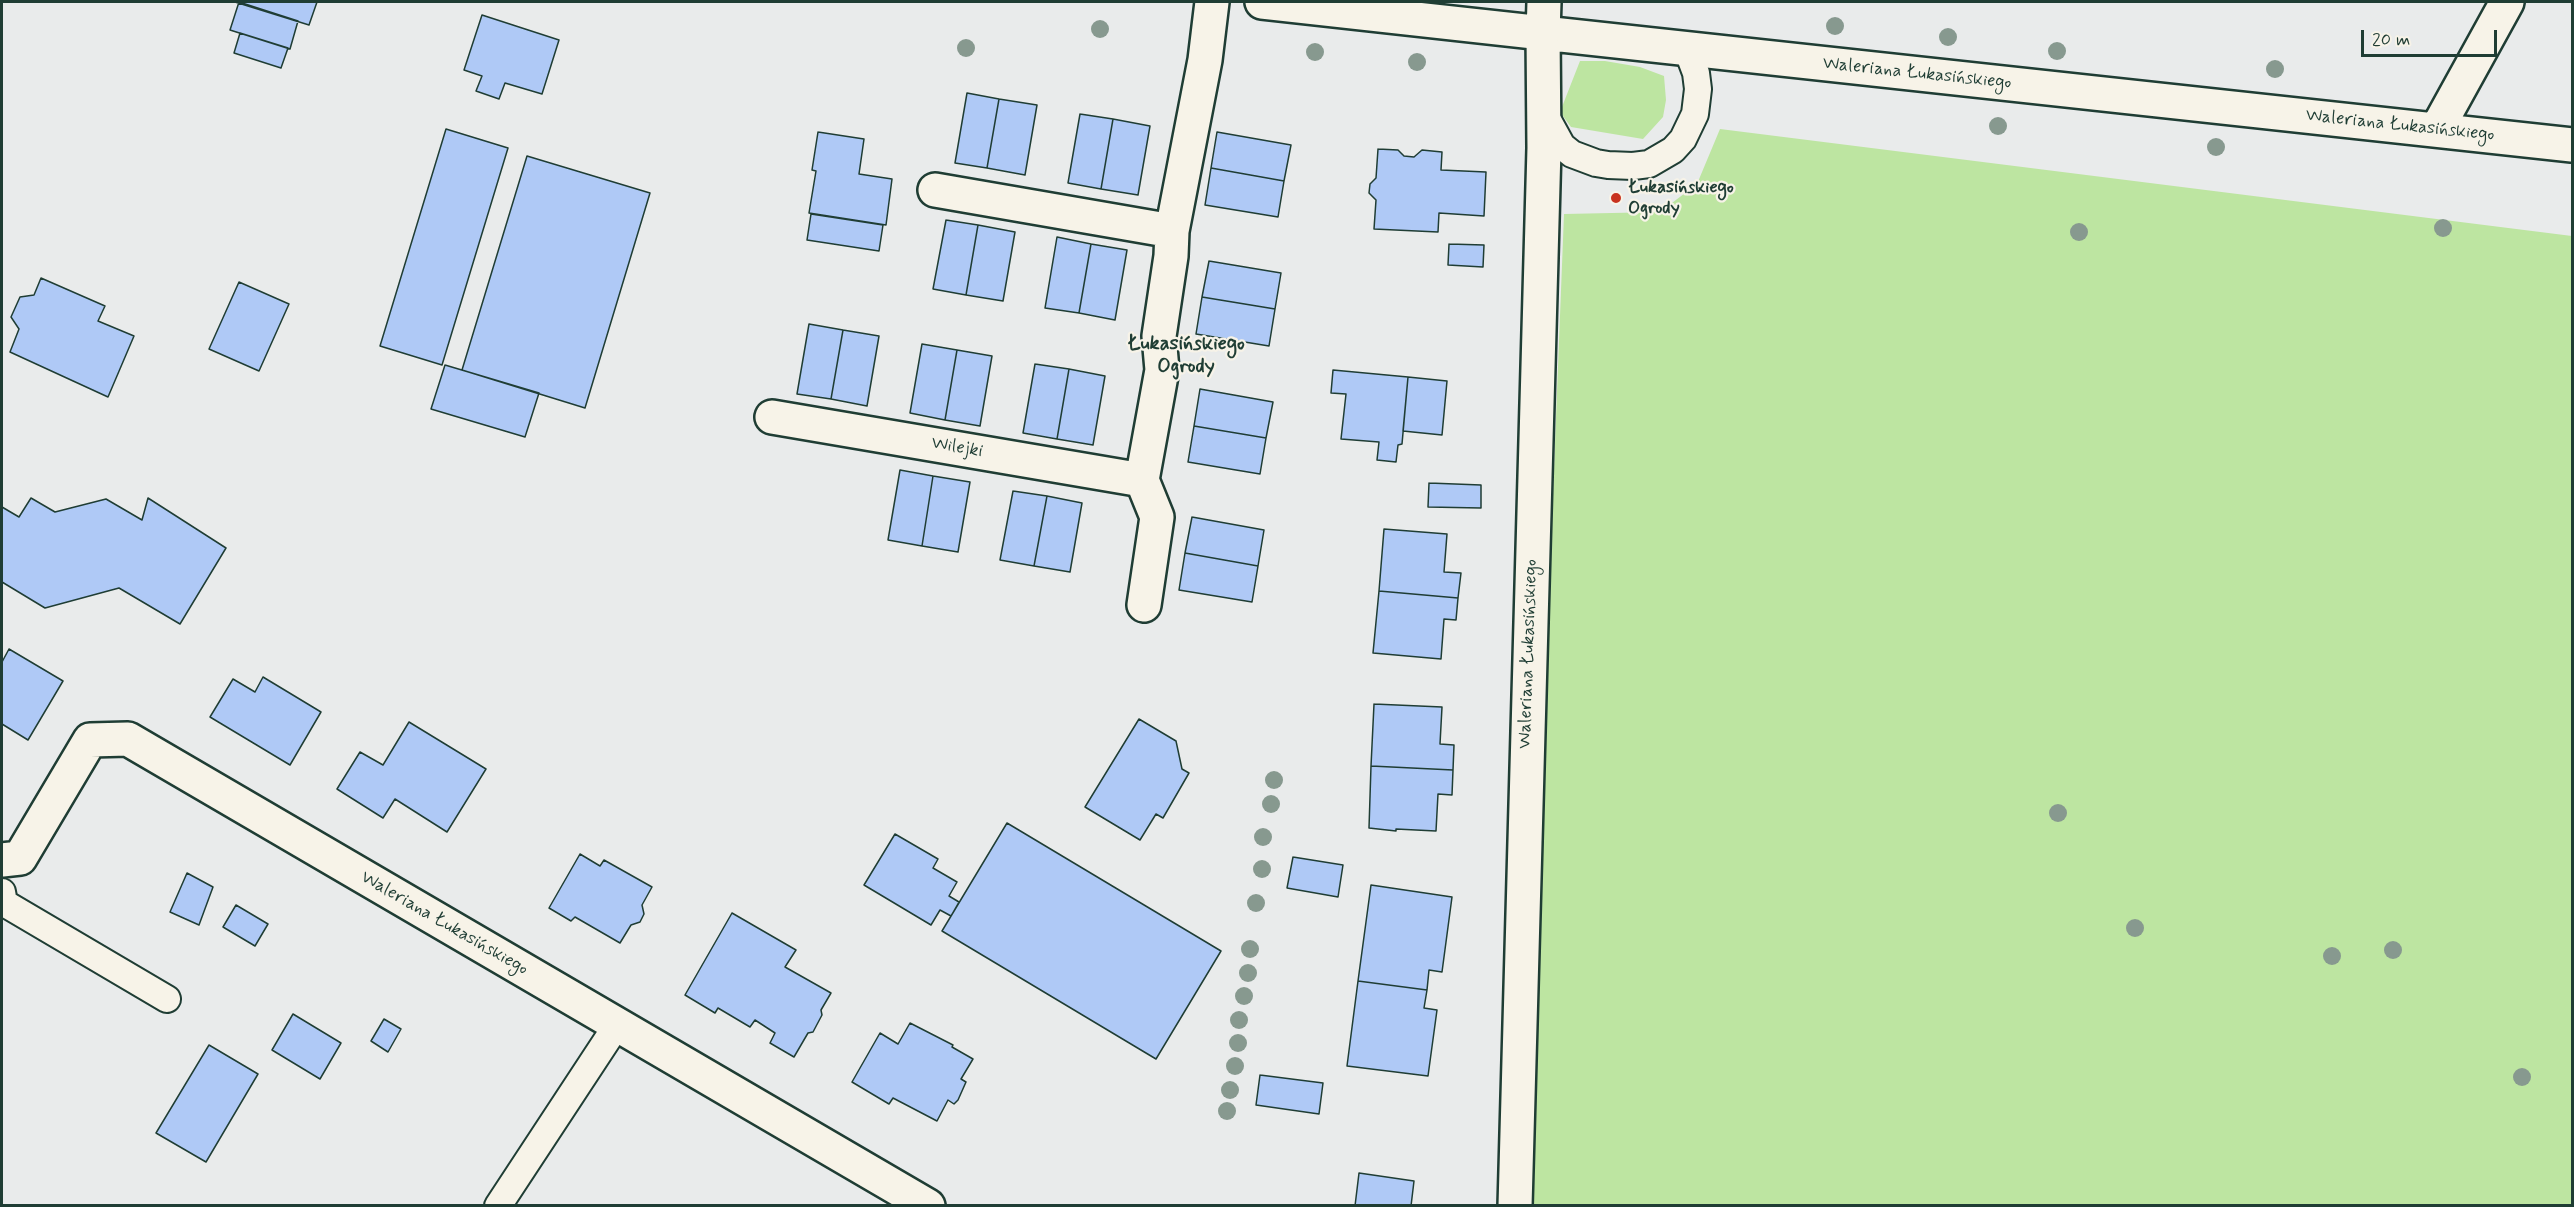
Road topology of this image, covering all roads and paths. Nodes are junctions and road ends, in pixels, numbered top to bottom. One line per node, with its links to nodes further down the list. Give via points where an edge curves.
1 (1212, 2): 11 (street, via 1205,60)
2 (1262, 2): 5 (street, Waleriana Łukasińskiego)
3 (1544, 2): 5 (street)
4 (2507, 2): 8 (street)
5 (1543, 33): 6 (street, Waleriana Łukasińskiego); 7 (street)
6 (1687, 49): 7 (lane, via 1698,89 1695,114 1673,150 1649,164 1608,165 1572,154 1553,133); 8 (street, Waleriana Łukasińskiego)
7 (1542, 103): 21 (street, Waleriana Łukasińskiego, via 1544,148)
8 (2437, 129): 9 (street, Waleriana Łukasińskiego)
9 (2572, 146)
10 (935, 190): 11 (street)
11 (1172, 231): 13 (street, via 1159,336 1162,370)
12 (772, 417): 13 (street, Wilejki)
13 (1142, 480): 14 (street, via 1157,517)
14 (1144, 605)
15 (2, 860): 18 (street, Waleriana Łukasińskiego, via 20,858 90,740 128,739)
16 (2, 892): 17 (lane, via 4,903)
17 (167, 999)
18 (617, 1025): 19 (lane); 20 (street, Waleriana Łukasińskiego)
19 (498, 1206)
20 (928, 1206)
21 (1515, 1206)

